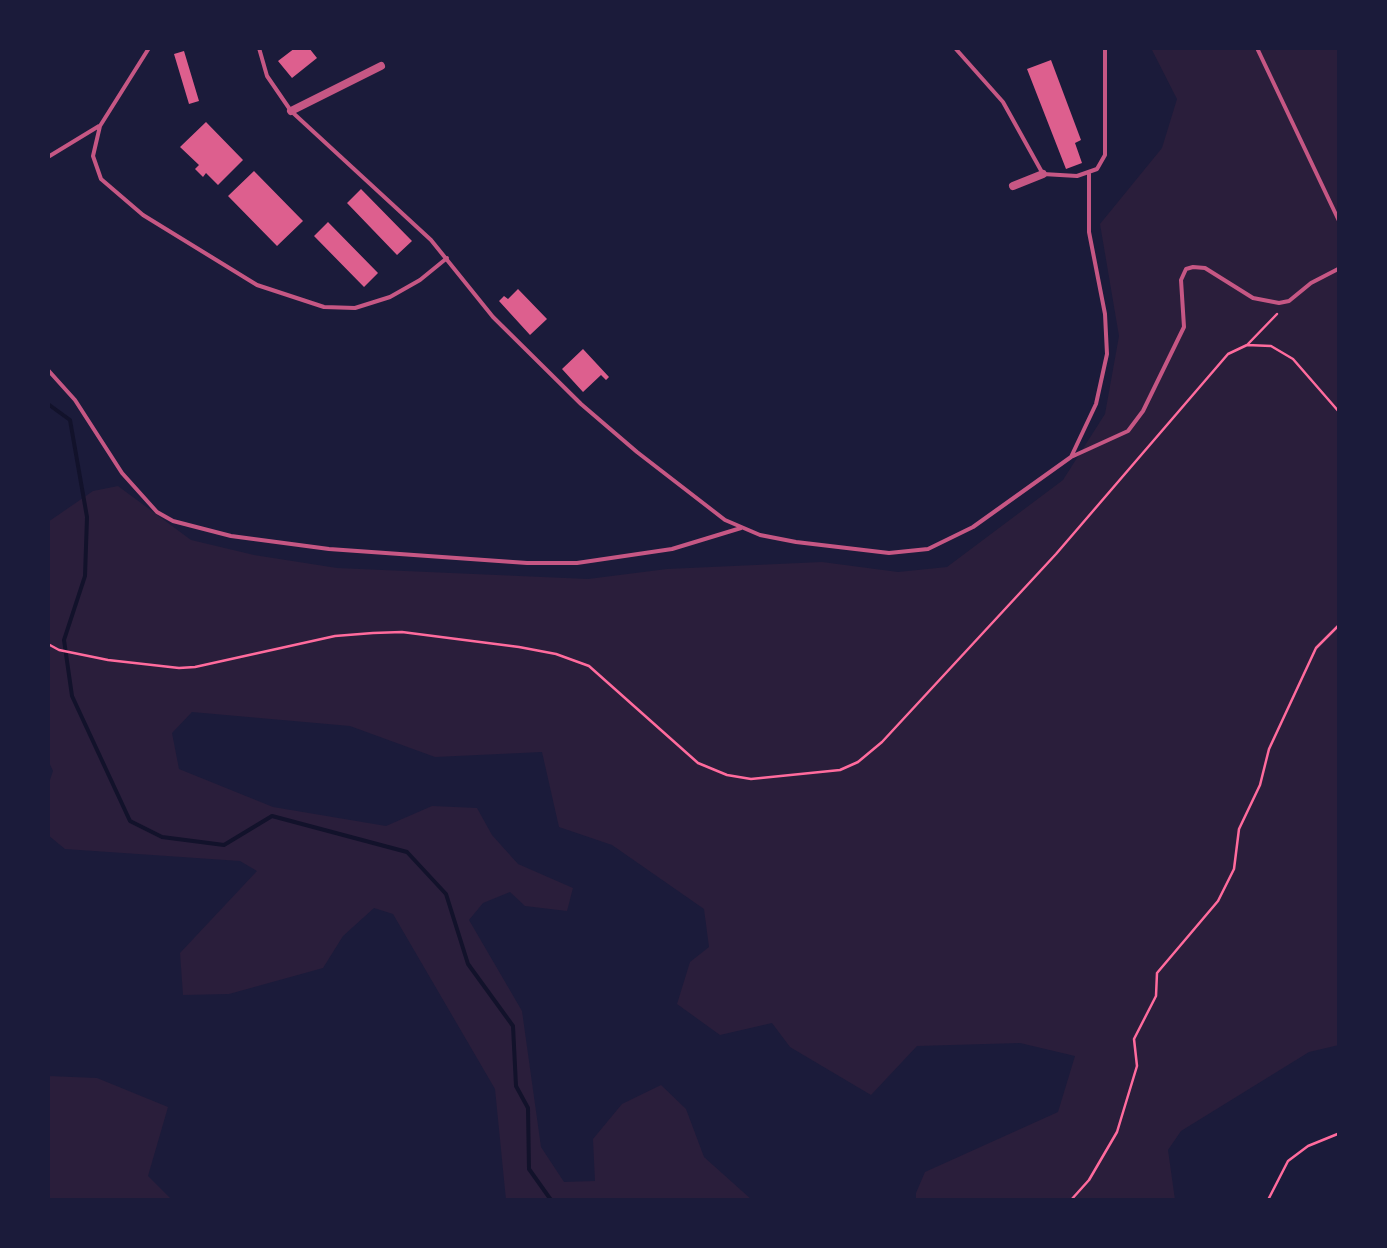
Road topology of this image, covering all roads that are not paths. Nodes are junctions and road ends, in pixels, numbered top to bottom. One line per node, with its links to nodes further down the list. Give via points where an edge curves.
1 (149, 48): 8 (lane)
2 (259, 48): 7 (lane, via 267,76)
3 (955, 48): 11 (lane, via 1003,102)
4 (1104, 48): 10 (lane, via 1106,149)
5 (1257, 48): 13 (lane)
6 (381, 66): 7 (street)
7 (290, 111): 14 (lane)
8 (100, 126): 9 (lane); 14 (lane, via 93,156 108,187 180,240 275,293 324,307 366,306)
9 (48, 157)
10 (1090, 173): 11 (lane); 17 (lane, via 1089,232 1107,354 1096,404)
11 (1043, 174): 12 (street)
12 (1013, 186)
13 (1340, 222)
14 (447, 258): 18 (lane, via 501,325 582,404)
15 (1340, 268): 17 (lane, via 1279,303 1253,298 1204,268 1186,270 1180,280 1184,328 1143,411 1128,430)
16 (48, 370): 18 (lane, via 145,502 173,522 203,530 330,549 577,563 672,550)
17 (1071, 457): 18 (lane, via 960,535 918,551 808,544)
18 (741, 528)

